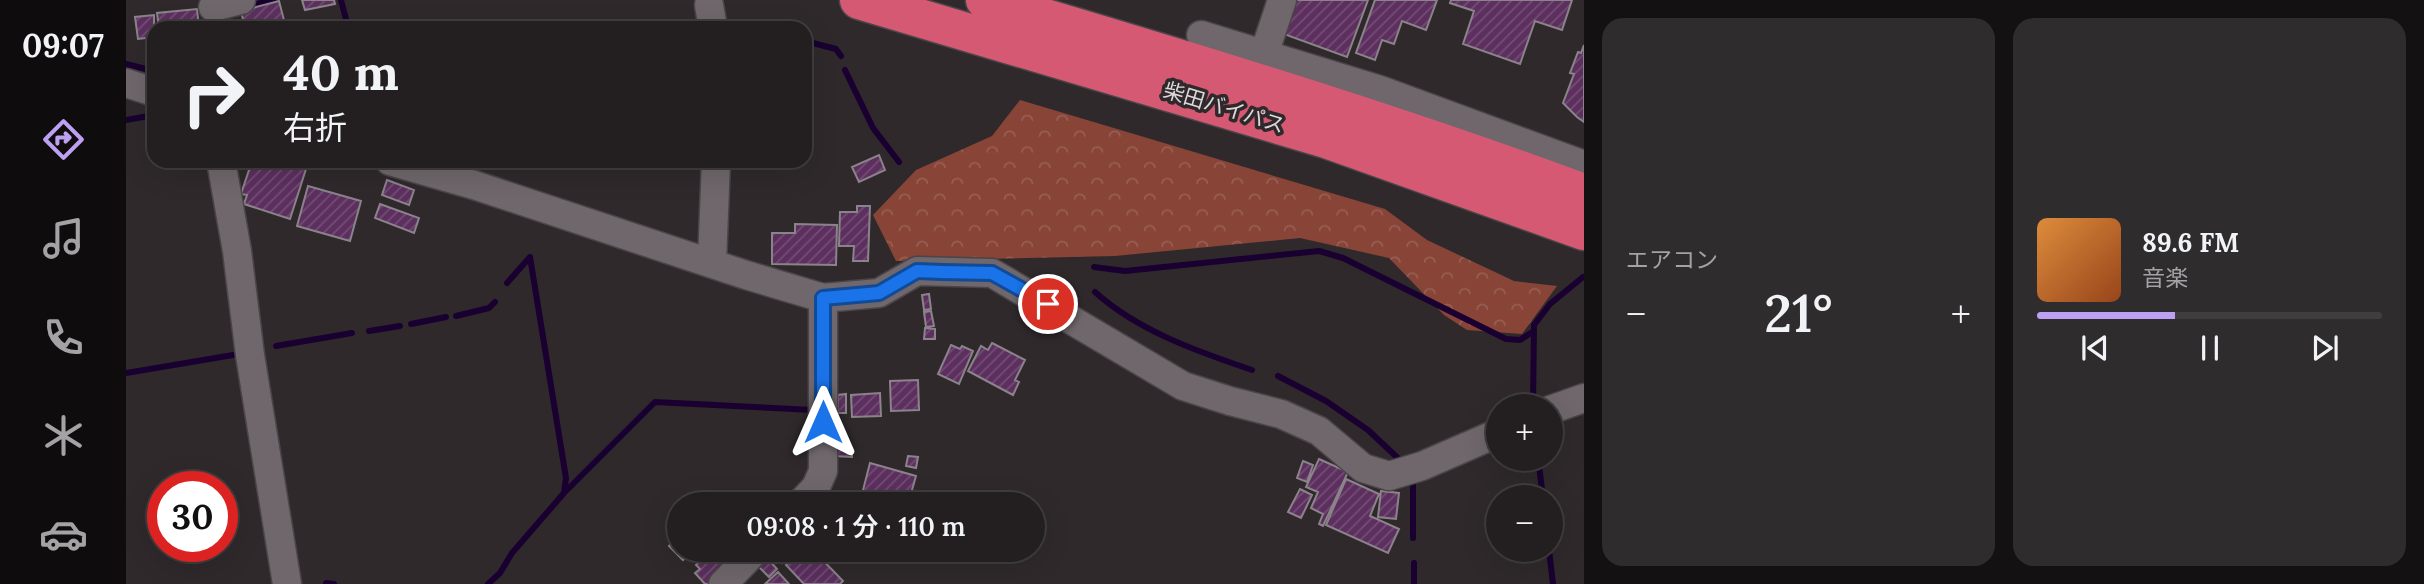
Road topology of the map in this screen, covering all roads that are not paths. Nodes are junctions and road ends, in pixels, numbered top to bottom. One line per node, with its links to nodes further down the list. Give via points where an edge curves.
1 (241, 0): 5 (street)
2 (859, 0): 15 (highway, 柴田バイパス, via 1326,139)
3 (985, 0): 7 (highway, 柴田バイパス)
4 (1282, 0): 7 (street)
5 (214, 12)
6 (1201, 35): 7 (street)
7 (1259, 68): 10 (street, via 1380,90); 14 (highway, 柴田バイパス)
8 (126, 83): 9 (street)
9 (147, 90)
10 (1584, 164)
11 (222, 168): 23 (street)
12 (414, 168): 16 (street)
13 (716, 168): 16 (street)
14 (1584, 193)
15 (1584, 231)
16 (712, 264): 17 (street)
17 (823, 298): 20 (street, via 879,293 917,271 992,273 1183,386 1281,414 1319,431 1363,468 1389,476); 21 (street, via 823,471)
18 (1584, 398): 19 (street)
19 (1563, 405)
20 (1486, 438)
21 (811, 492)
22 (744, 562): 24 (street)
23 (287, 584)
24 (723, 584)

